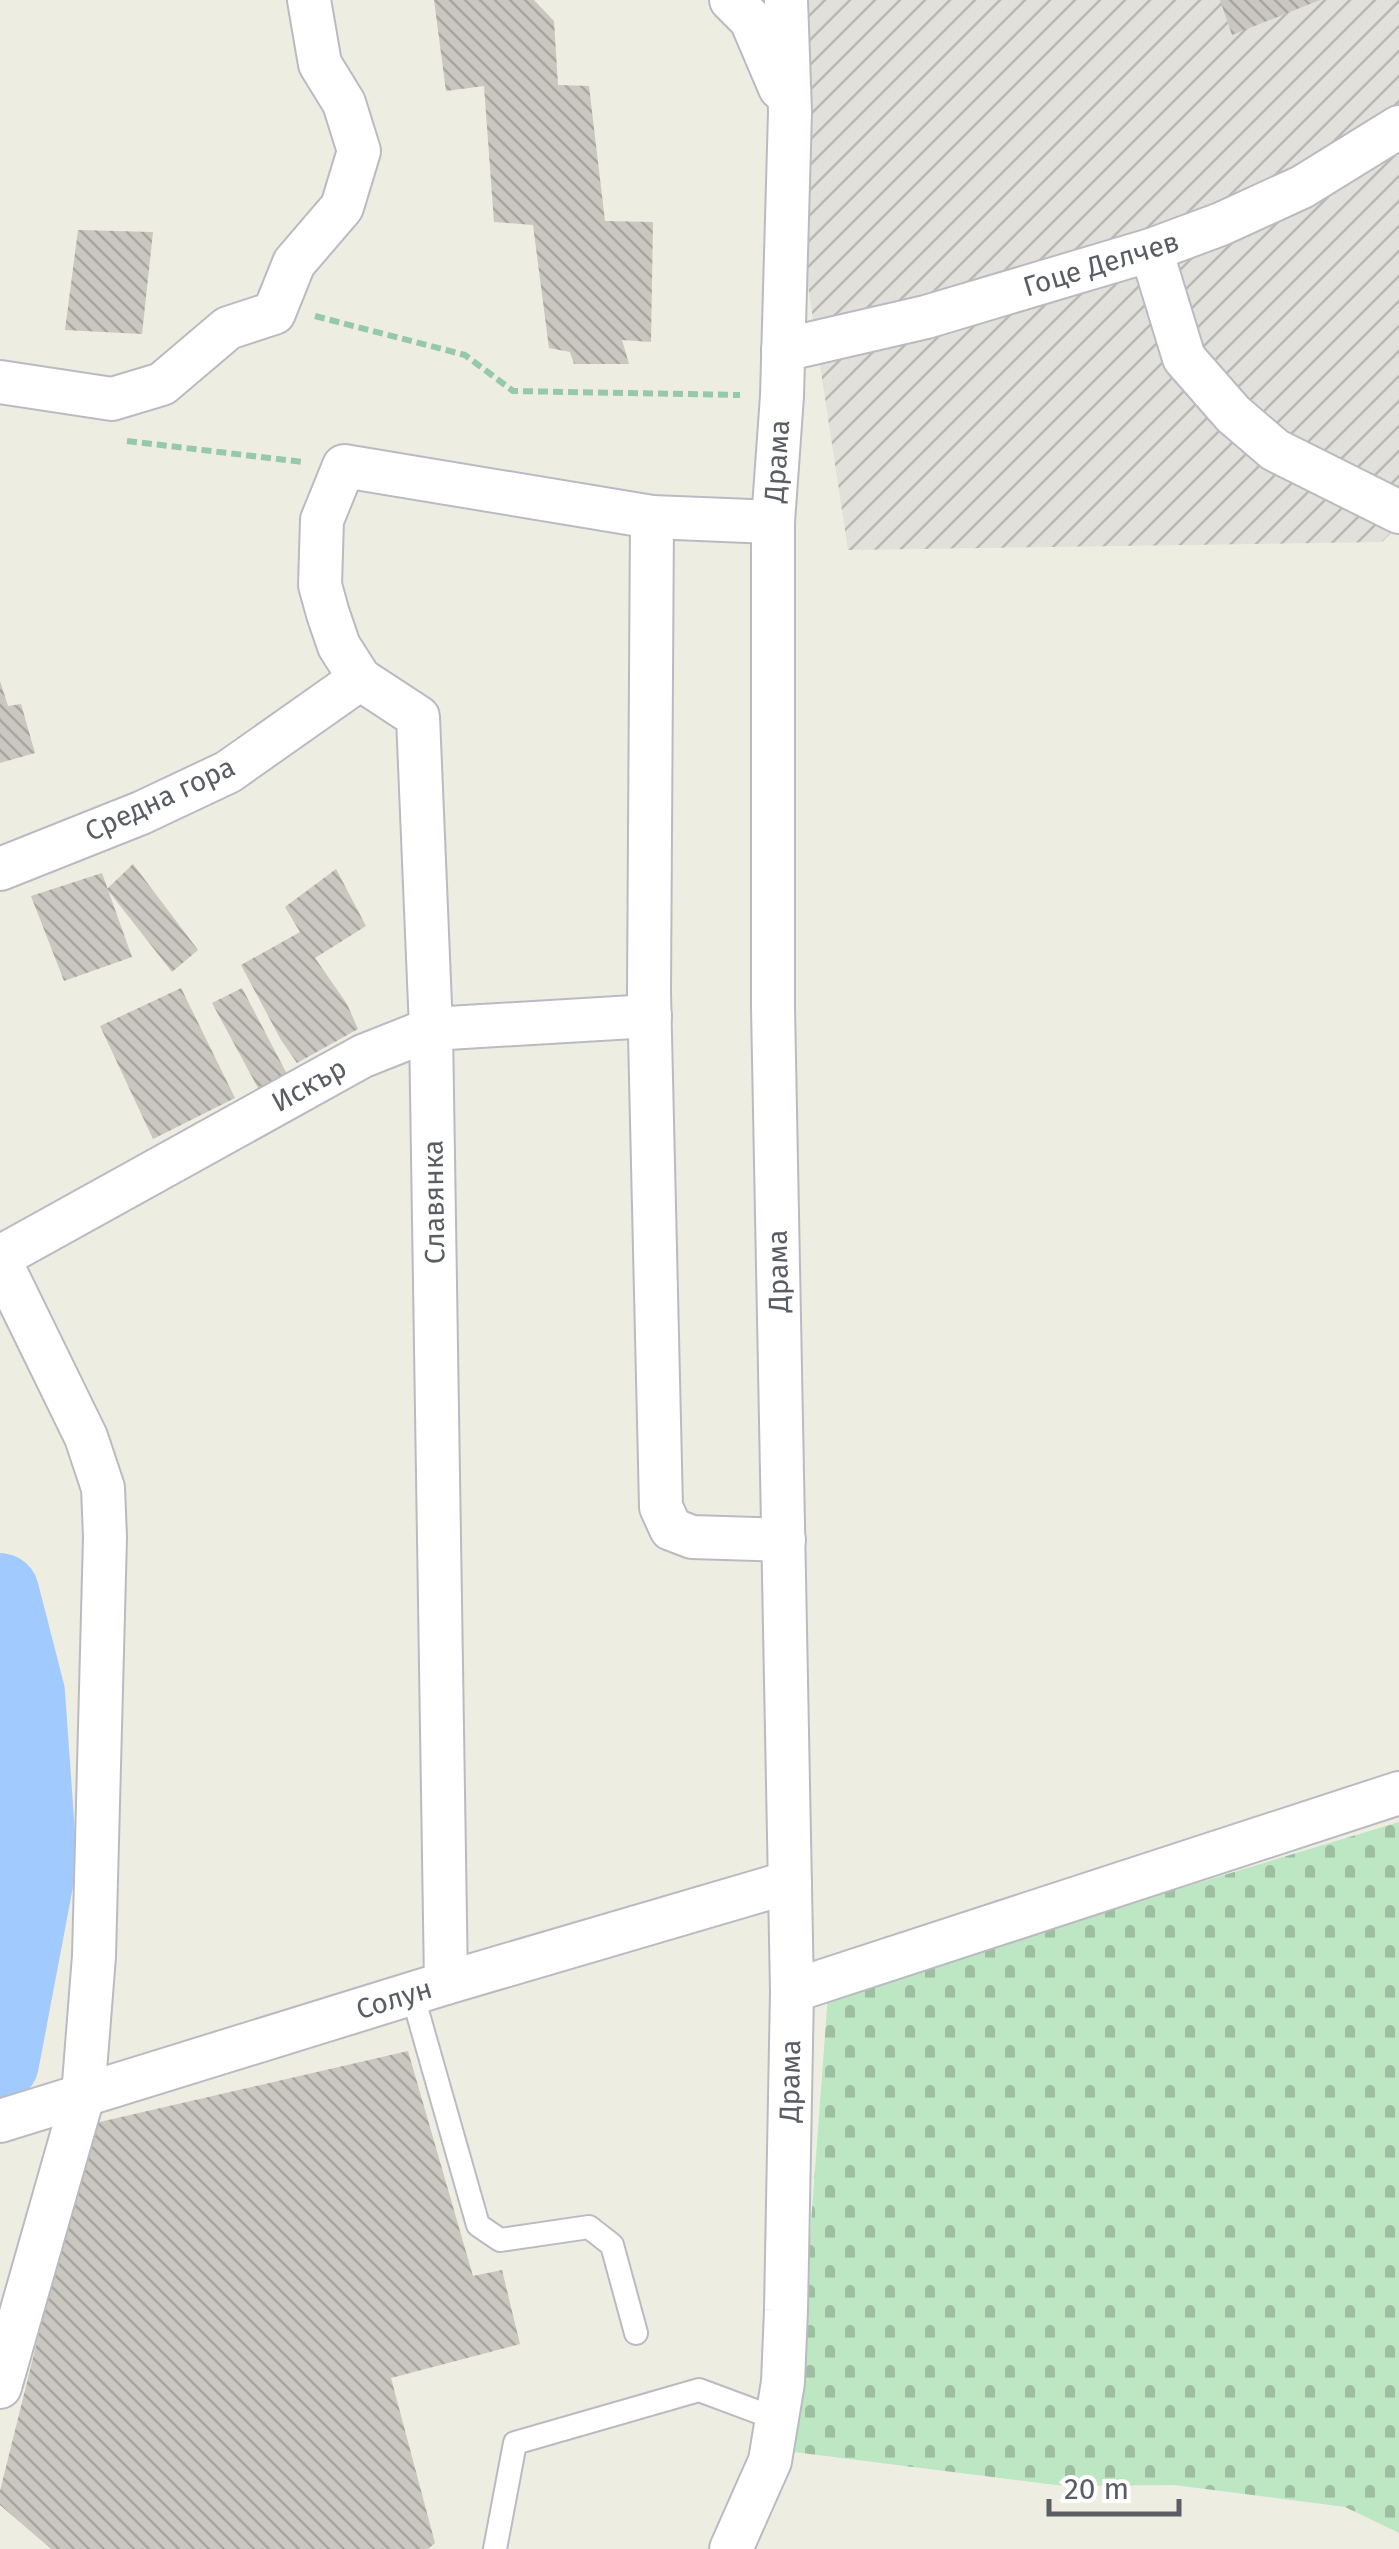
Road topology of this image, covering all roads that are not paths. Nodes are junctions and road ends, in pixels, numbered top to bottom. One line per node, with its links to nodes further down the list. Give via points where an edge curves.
1 (309, 0): 8 (street, via 320,64 344,103 358,151 342,206 294,263 274,313 228,328 162,384 112,399)
2 (731, 0): 4 (street, Драма, via 751,20)
3 (786, 0): 4 (street)
4 (790, 112): 7 (street, Драма)
5 (1399, 128): 6 (street, Гоце Делчев, via 1302,188)
6 (1151, 250): 7 (street, Гоце Делчев, via 926,317); 9 (street, via 1184,358 1233,414 1276,450)
7 (783, 350): 11 (street, Драма)
8 (0, 382)
9 (1399, 512)
10 (652, 518): 11 (street); 12 (street, Славянка, via 344,466 322,520 320,585 339,646); 14 (street)
11 (773, 522): 17 (street, Драма, via 773,1008)
12 (360, 679): 13 (street, Средна гора, via 228,772); 15 (street, Славянка, via 418,716)
13 (0, 869)
14 (650, 1016): 15 (street, Искър); 17 (street, via 661,1506 671,1530 692,1537)
15 (431, 1029): 16 (street, Искър, via 363,1056); 20 (street, Славянка)
16 (0, 1259): 22 (street, via 86,1437 103,1488 94,1956)
17 (784, 1540): 19 (street, Драма)
18 (1399, 1793): 21 (street)
19 (790, 1882): 20 (street, Солун); 21 (street, Драма)
20 (429, 1988): 22 (street, Солун); 24 (lane, via 478,2225 500,2240 589,2228 612,2244)
21 (792, 1991): 26 (street, Драма, via 786,2310)
22 (83, 2096): 23 (street, Солун); 25 (street)
23 (0, 2121)
24 (636, 2332)
25 (0, 2387)
26 (777, 2419): 27 (lane, via 699,2390 515,2444); 28 (street, Драма, via 770,2461)
27 (495, 2549)
28 (730, 2549)

